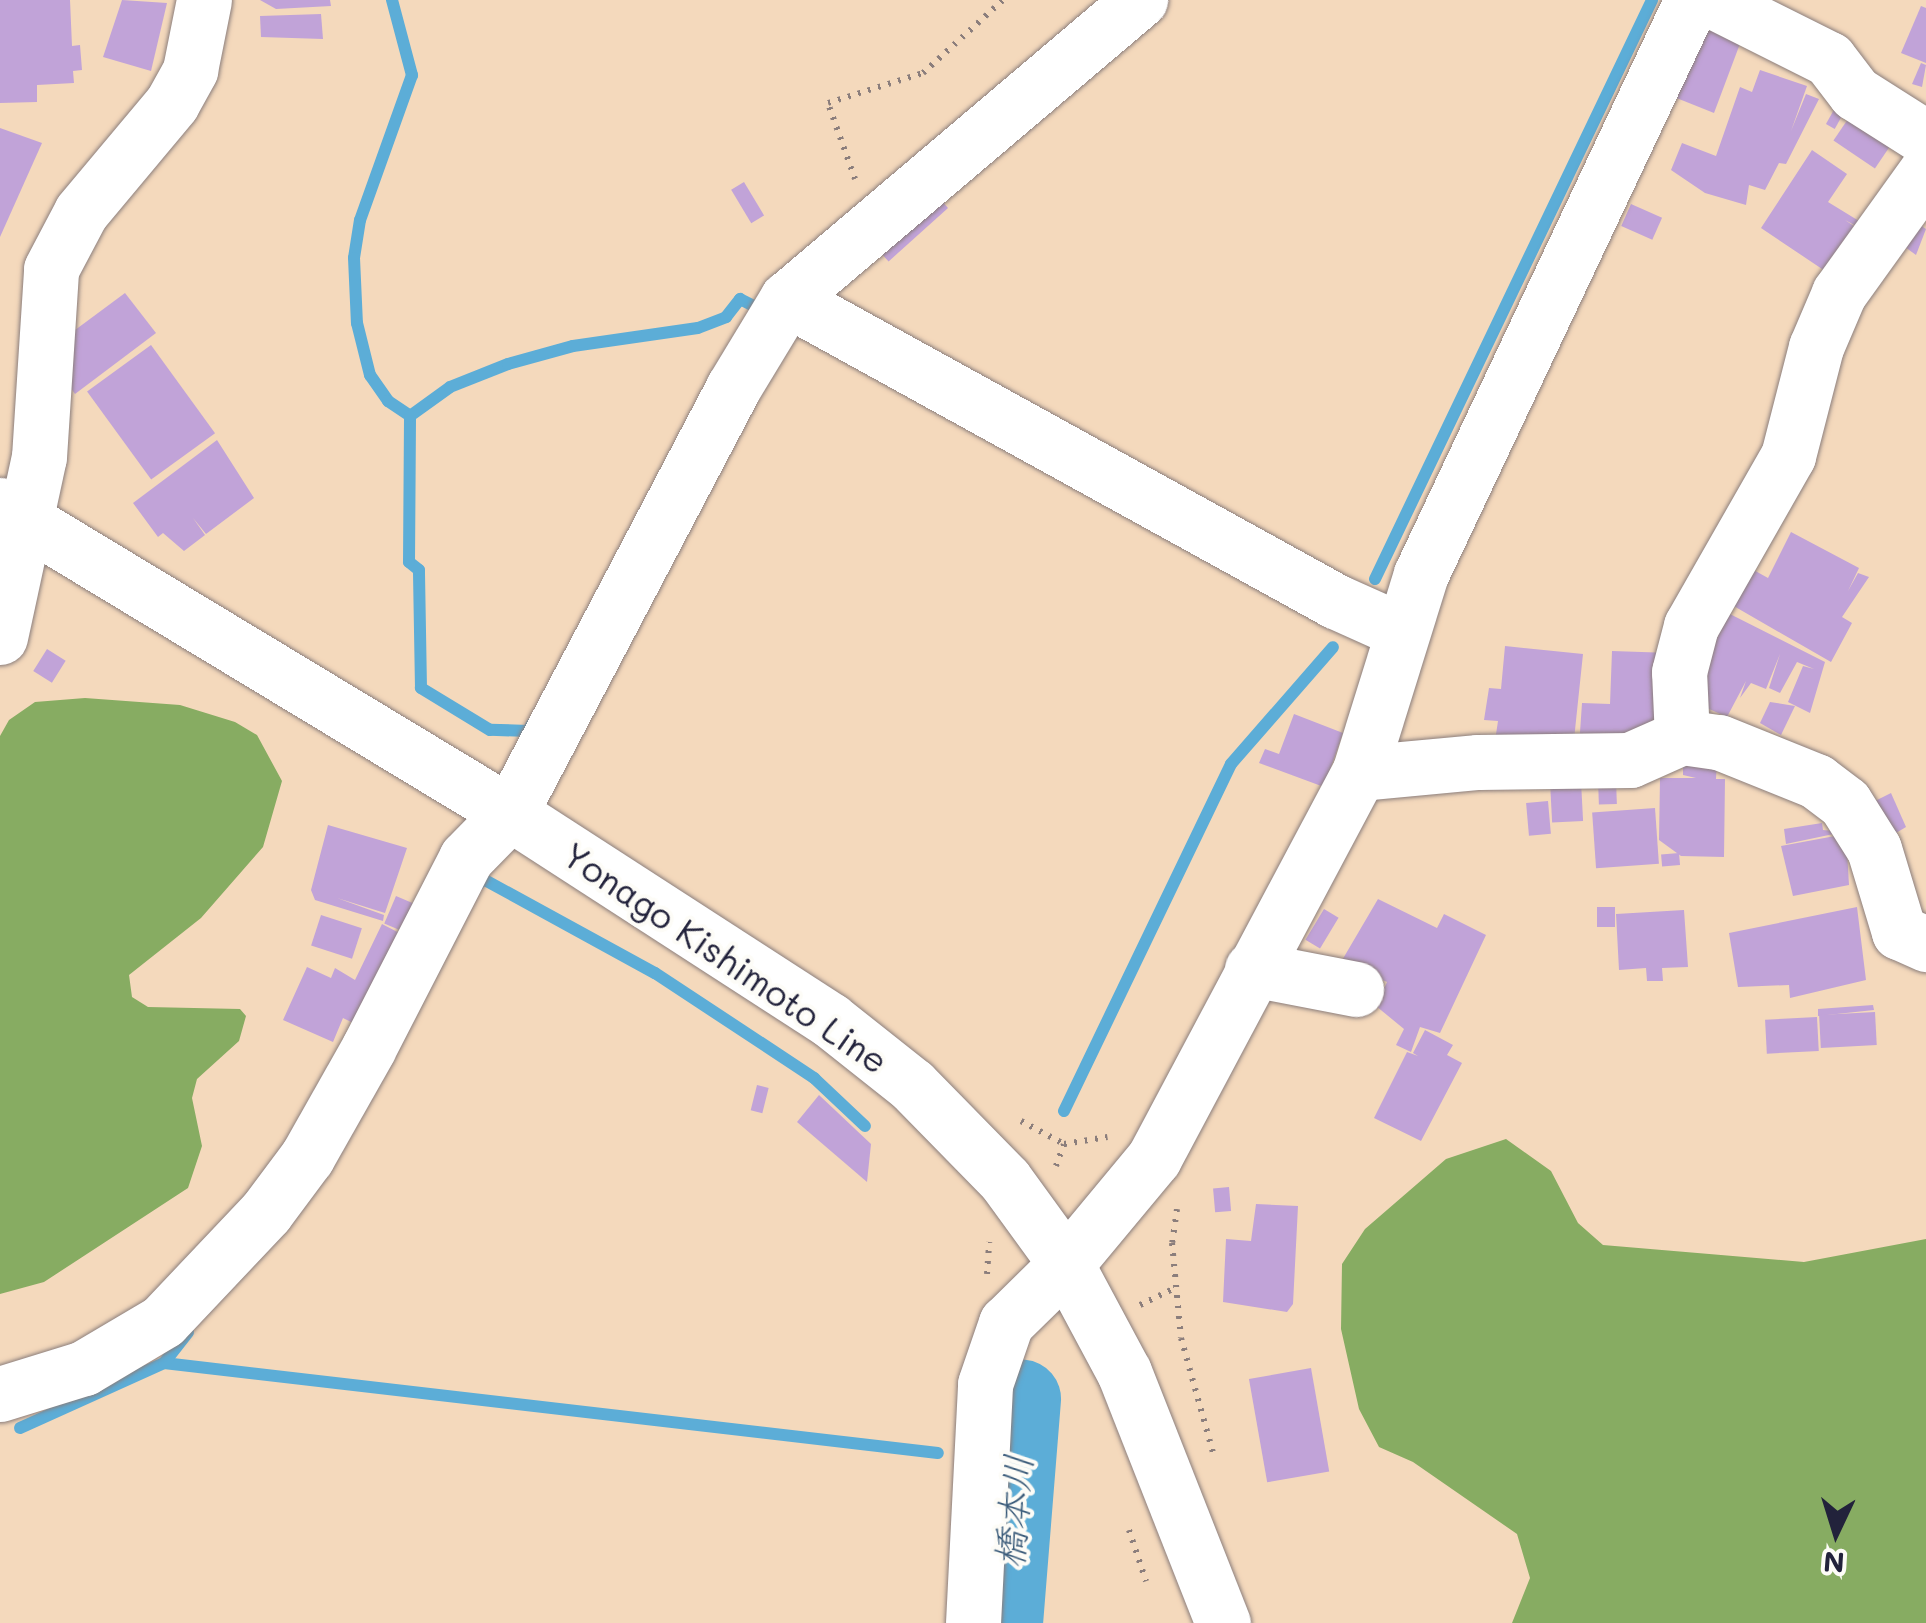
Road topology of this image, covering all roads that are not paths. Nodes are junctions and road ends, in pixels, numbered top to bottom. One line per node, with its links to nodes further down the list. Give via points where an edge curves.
1 (204, 0): 8 (street, via 190,70 172,103 81,212 51,269 39,457)
2 (1140, 0): 7 (street)
3 (1692, 0): 9 (street, via 1421,574)
4 (1711, 0): 5 (street, via 1829,59 1854,93)
5 (1926, 138)
6 (1926, 172): 11 (street, via 1840,293 1816,347 1788,456 1691,626 1680,672)
7 (787, 299): 9 (street); 13 (street, via 733,388)
8 (14, 514): 10 (street); 13 (street, Yonago Kishimoto Line)
9 (1402, 631): 12 (street)
10 (0, 637)
11 (1682, 737): 12 (street, via 1630,760); 14 (street, via 1762,758 1816,781 1845,803 1874,849 1899,932)
12 (1359, 772): 15 (street)
13 (510, 813): 17 (street, Yonago Kishimoto Line, via 830,1020 912,1085 1005,1180); 18 (street, via 466,858 368,1050 307,1157 266,1212 162,1321 84,1368)
14 (1926, 944)
15 (1252, 969): 16 (street); 17 (street, via 1154,1158)
16 (1356, 990)
17 (1066, 1264): 19 (street, via 1006,1323 985,1384); 20 (street, Yonago Kishimoto Line, via 1124,1372)
18 (0, 1394)
19 (973, 1623)
20 (1223, 1623)

